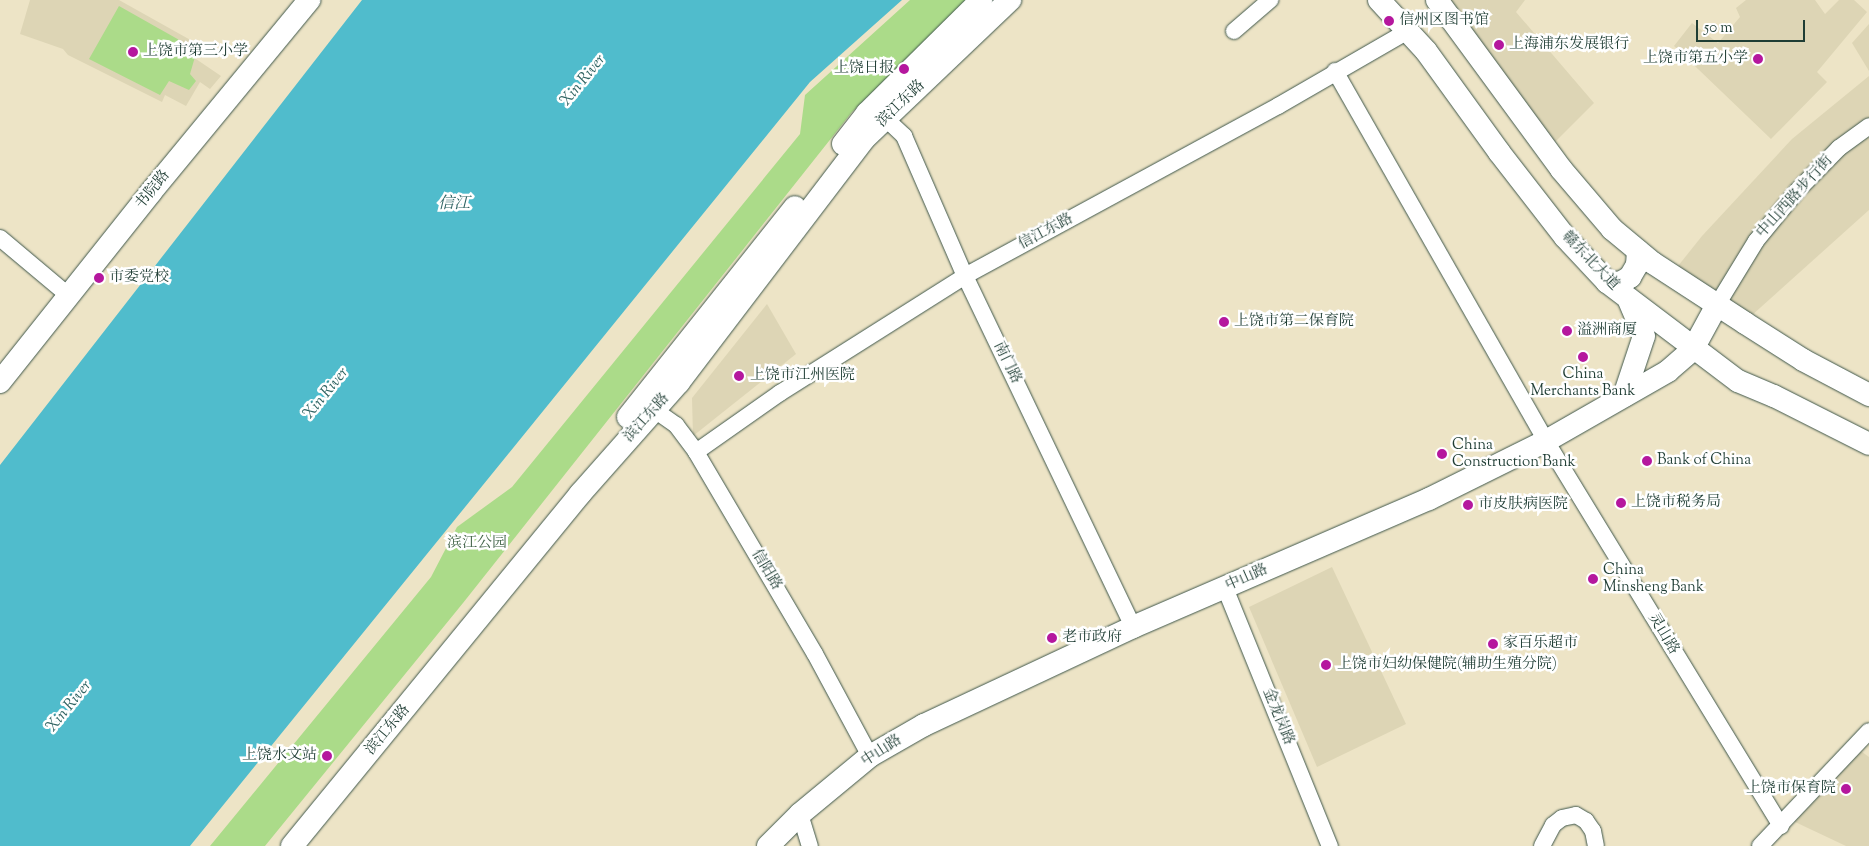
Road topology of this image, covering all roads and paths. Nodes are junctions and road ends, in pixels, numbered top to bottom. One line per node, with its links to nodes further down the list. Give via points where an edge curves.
1 (309, 0): 16 (main road, 书院路)
2 (980, 0): 10 (main road, 滨江东路)
3 (1010, 0): 10 (main road, 滨江东路)
4 (1270, 0): 7 (street)
5 (1379, 0): 8 (main road, 赣东北大道)
6 (1438, 0): 13 (main road, via 1561,170 1612,229)
7 (1234, 31)
8 (1408, 31): 9 (street, 信江东路); 15 (main road, 赣东北大道, via 1432,58 1565,237)
9 (1336, 71): 14 (street, 信江东路); 24 (street, 灵山路)
10 (878, 114): 14 (street, 南门路, via 904,136); 23 (main road, 滨江东路, via 864,140 679,382)
11 (1869, 126): 18 (street, 中山西路步行街, via 1839,148 1797,191 1756,241)
12 (0, 238): 16 (street)
13 (1638, 251): 15 (main road, via 1637,265 1630,276 1620,284); 18 (main road)
14 (965, 276): 26 (street, 信江东路, via 780,393); 28 (street, 南门路)
15 (1607, 282): 17 (main road, 赣东北大道)
16 (69, 296): 20 (main road, 书院路)
17 (1629, 300): 19 (main road, 赣东北大道); 22 (main road, via 1644,336)
18 (1717, 304): 19 (main road, 中山路); 21 (main road, via 1804,360)
19 (1693, 348): 22 (main road, 中山路, via 1668,370); 25 (main road, 赣东北大道, via 1738,380)
20 (0, 382)
21 (1869, 395)
22 (1624, 396): 24 (main road, 中山路)
23 (648, 405): 26 (street, 信阳路, via 676,425); 33 (main road, 滨江东路); 34 (main road, 滨江东路, via 580,494)
24 (1546, 441): 27 (main road, 中山路, via 1429,498); 32 (street, 灵山路)
25 (1869, 444)
26 (696, 452): 30 (street, 信阳路, via 815,654)
27 (1225, 588): 28 (main road, 中山路); 37 (street, 金龙岗路)
28 (1134, 627): 30 (main road, 中山路, via 924,725)
29 (1869, 731): 32 (street)
30 (870, 756): 31 (main road, 中山路)
31 (800, 814): 35 (main road, 中山路); 36 (street)
32 (1780, 826): 40 (street)
33 (275, 846)
34 (292, 846)
35 (768, 846)
36 (810, 846)
37 (1330, 846)
38 (1542, 846): 39 (street, via 1553,825 1562,818 1576,815 1593,831)
39 (1596, 846)
40 (1760, 846)

